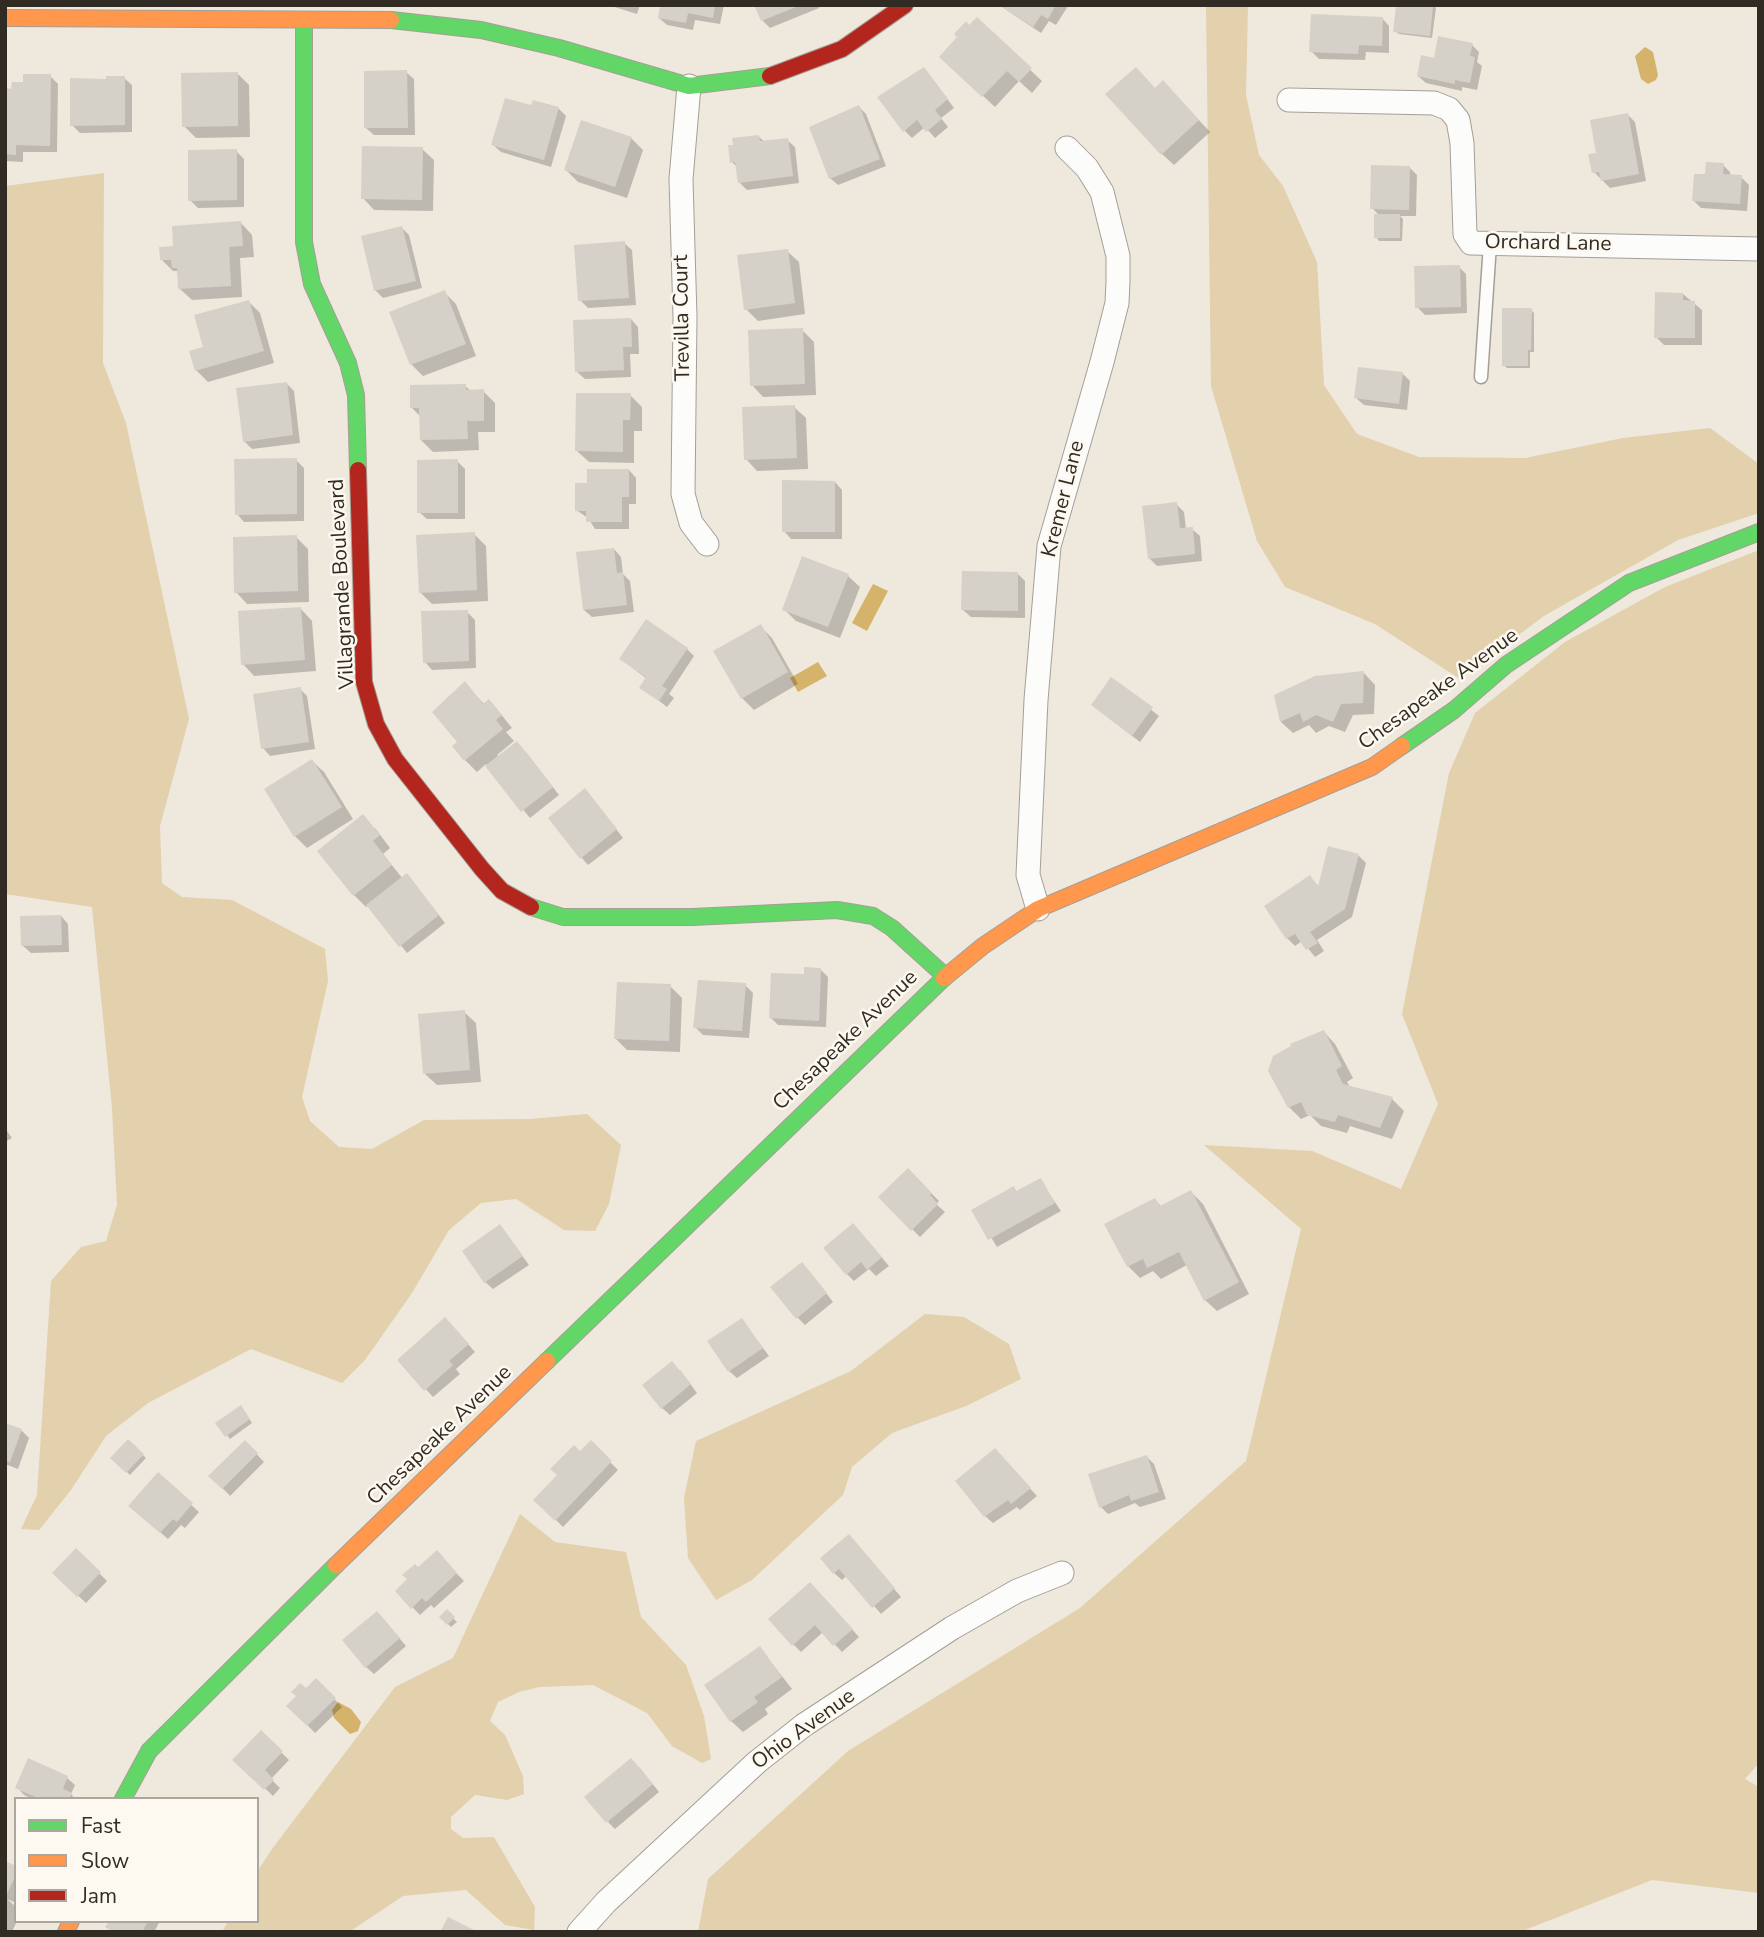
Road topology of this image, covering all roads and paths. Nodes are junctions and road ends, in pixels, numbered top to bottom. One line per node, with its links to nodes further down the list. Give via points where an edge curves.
1 (905, 5): 4 (street, via 842,49 767,77)
2 (5, 18): 3 (street)
3 (304, 21): 4 (street, via 387,20 481,30); 13 (street, Villagrande Boulevard, via 304,243 312,284 348,363 356,395 364,682 376,724 395,759 482,869 522,904 564,917 837,910 873,916)
4 (689, 86): 11 (street, Trevilla Court, via 681,179 683,494 691,523)
5 (1289, 100): 7 (street, Orchard Lane, via 1434,103 1449,109 1458,120 1462,143 1466,239)
6 (1067, 148): 12 (street, Kremer Lane, via 1087,167 1102,192 1118,256 1118,281 1102,362 1049,546 1028,875)
7 (1490, 244): 8 (street, Orchard Lane); 9 (lane)
8 (1759, 249)
9 (1481, 377)
10 (1759, 532): 12 (street, Chesapeake Avenue, via 1629,583 1506,665 1454,710 1372,767)
11 (708, 544)
12 (1038, 909): 13 (street, Chesapeake Avenue)
13 (945, 976): 15 (street, Chesapeake Avenue, via 179,1719 140,1762)
14 (1062, 1573): 16 (street, Ohio Avenue, via 1017,1591 952,1628 804,1725 757,1762)
15 (124, 1797)
16 (579, 1932)

